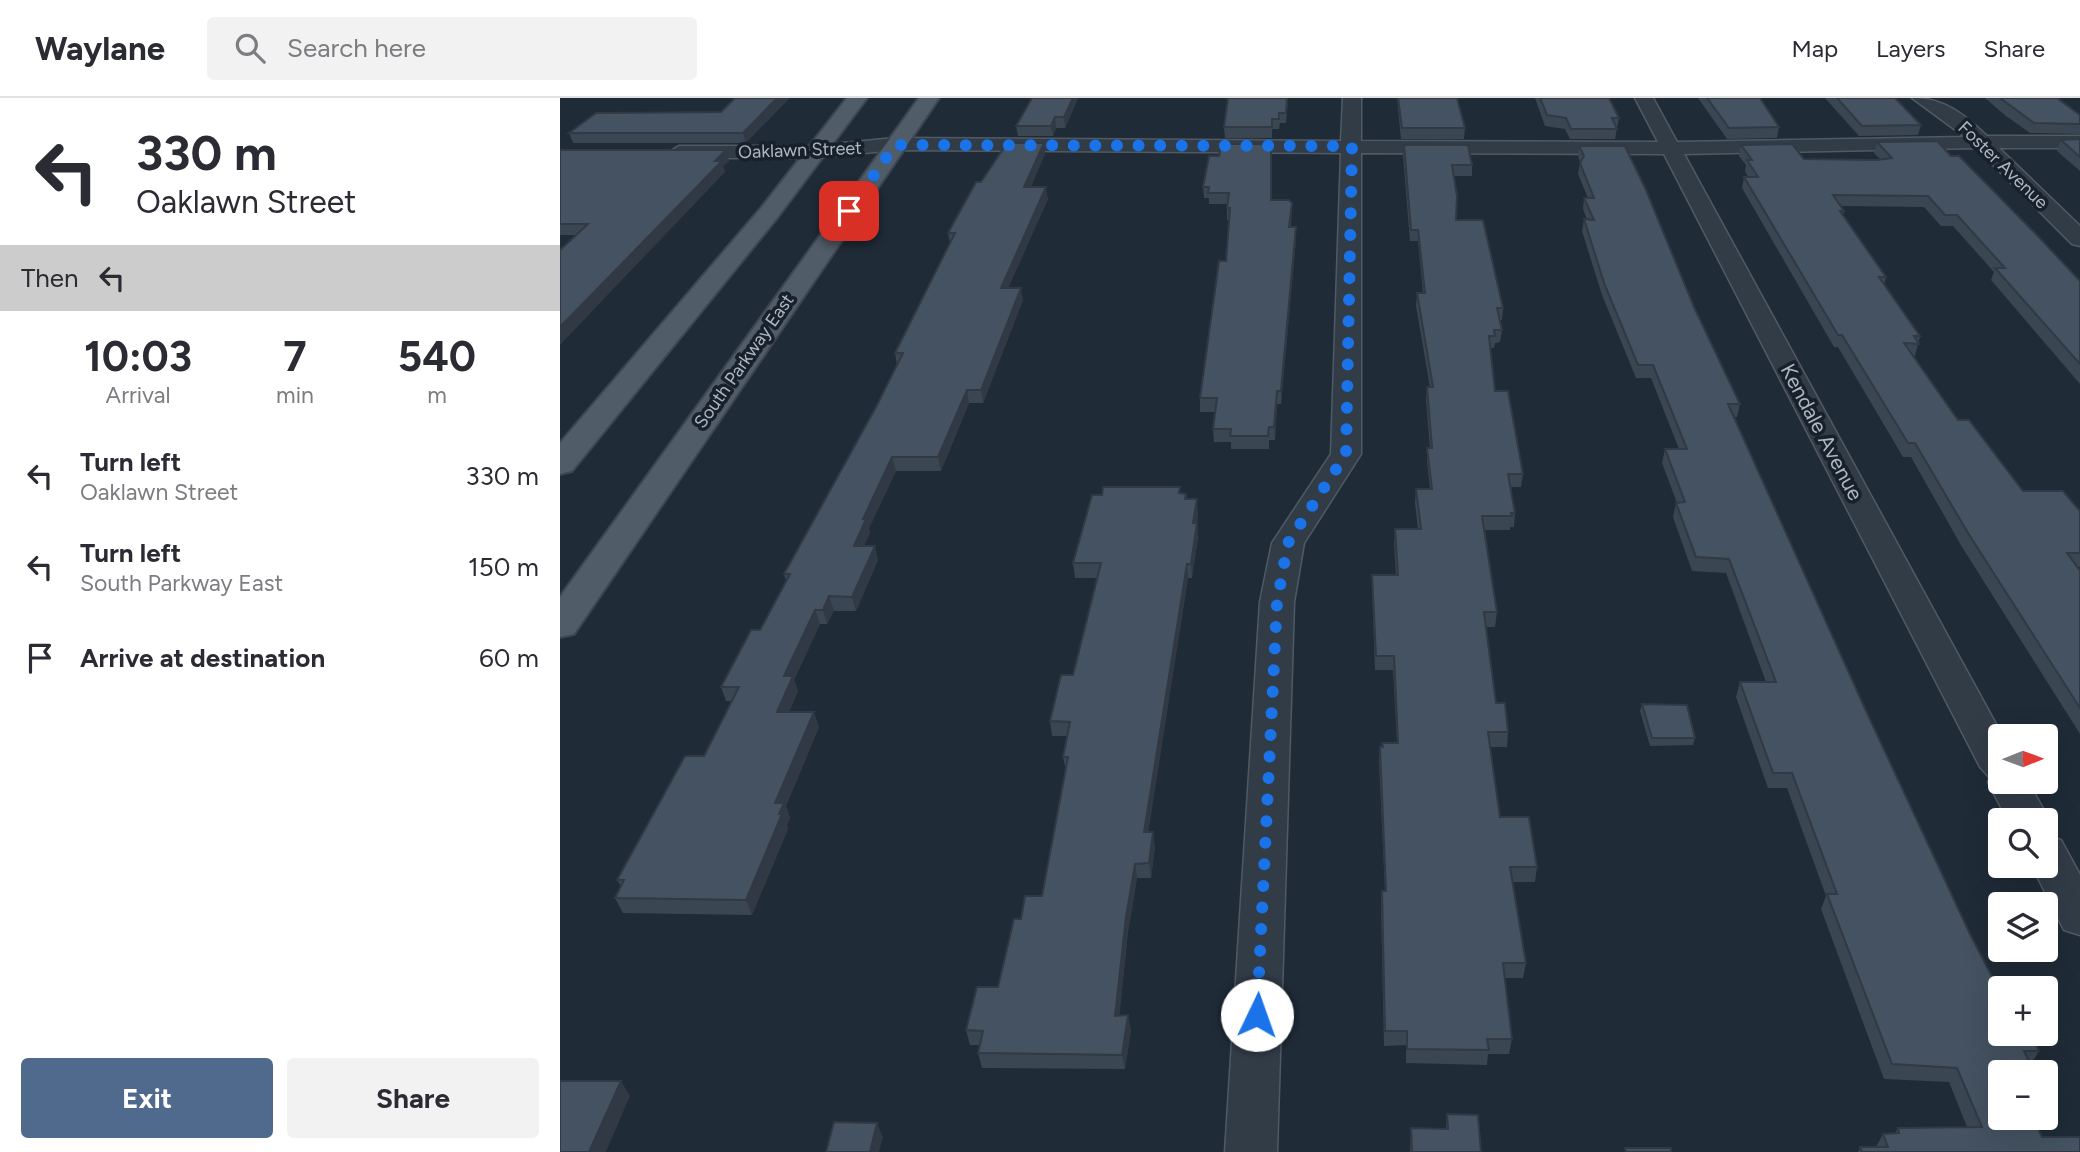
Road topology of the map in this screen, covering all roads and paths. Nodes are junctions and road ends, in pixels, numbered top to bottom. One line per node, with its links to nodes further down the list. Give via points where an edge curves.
1 (857, 98): 13 (main road)
2 (929, 98): 8 (main road, South Parkway East)
3 (1352, 98): 9 (street)
4 (1644, 98): 11 (street, Kendale Avenue)
5 (1921, 98): 6 (street, Foster Avenue, via 1963,124)
6 (1979, 140): 7 (street); 10 (street); 14 (street, Foster Avenue)
7 (2080, 142)
8 (895, 145): 9 (street, Oaklawn Street); 13 (street, Oaklawn Street); 18 (main road, South Parkway East)
9 (1352, 146): 11 (street, Oaklawn Street); 22 (street, via 1346,454 1288,543 1277,602)
10 (1836, 148): 11 (street, Oaklawn Street); 14 (street, via 1887,156)
11 (1671, 149): 19 (street, Kendale Avenue)
12 (654, 152): 13 (street, Oaklawn Street)
13 (813, 152): 17 (main road, via 769,214)
14 (1997, 158): 15 (street); 16 (street, Foster Avenue)
15 (2080, 160)
16 (2080, 239)
17 (560, 464)
18 (560, 625)
19 (1988, 744)
20 (2058, 875): 21 (street)
21 (2080, 916)
22 (1251, 1152)

